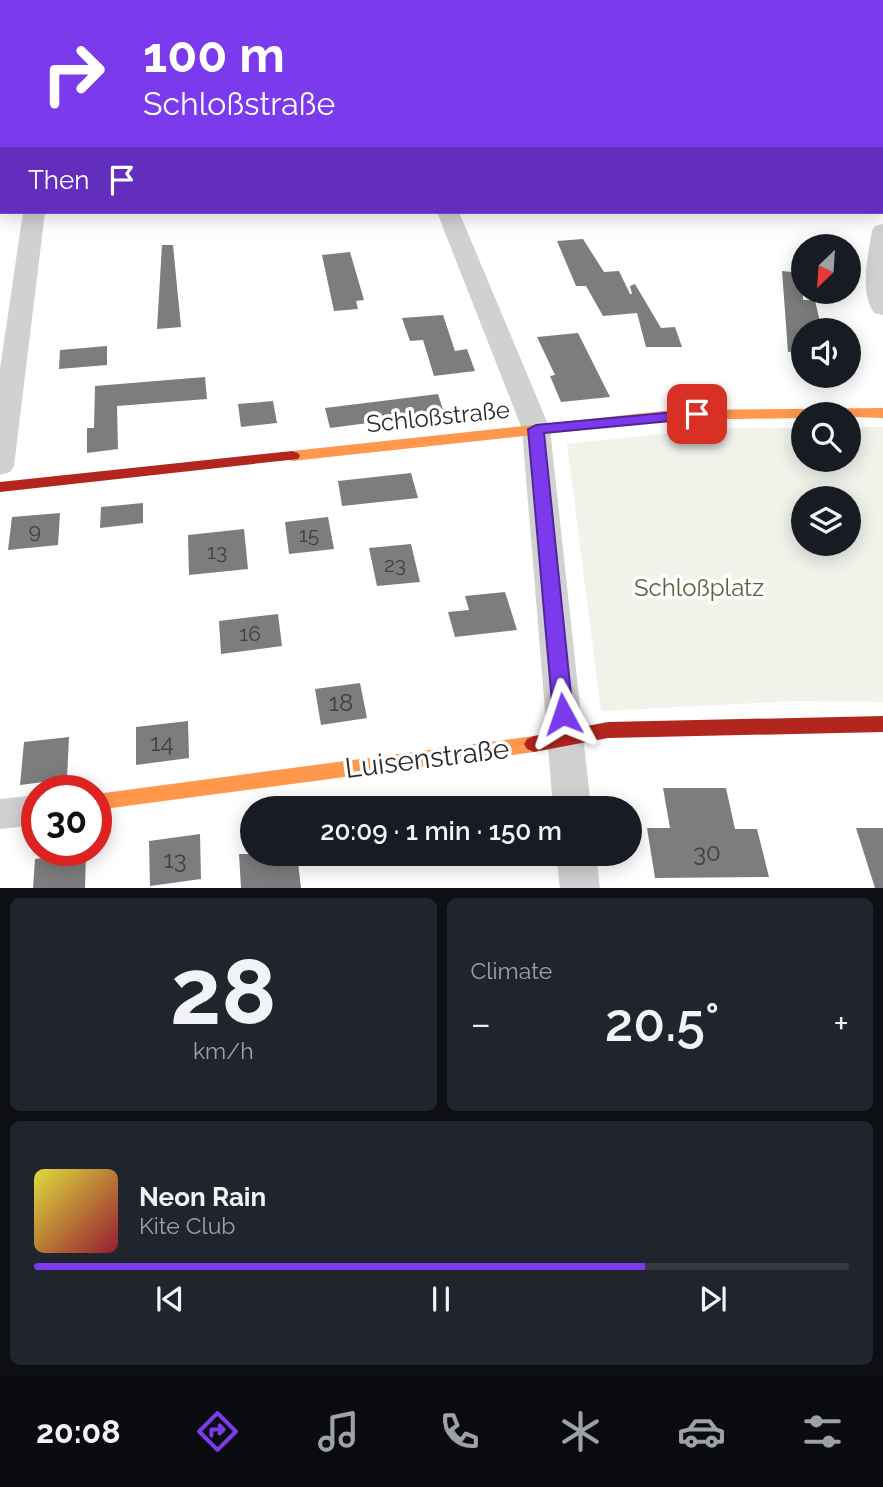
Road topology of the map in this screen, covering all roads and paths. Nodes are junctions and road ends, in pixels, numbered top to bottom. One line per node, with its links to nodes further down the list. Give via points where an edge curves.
1 (34, 214): 7 (street)
2 (450, 214): 6 (street)
3 (883, 231): 4 (street, via 877,273)
4 (883, 308)
5 (883, 413): 6 (street, Schloßstraße, via 709,414)
6 (536, 429): 8 (street, Schloßstraße); 10 (street)
7 (0, 466)
8 (0, 487)
9 (883, 724): 10 (street, Luisenstraße, via 608,730)
10 (566, 740): 11 (street); 12 (street, Luisenstraße)
11 (571, 796)
12 (112, 800)
13 (21, 812): 14 (street)
14 (0, 814)
15 (577, 866): 16 (street)
16 (580, 888)

